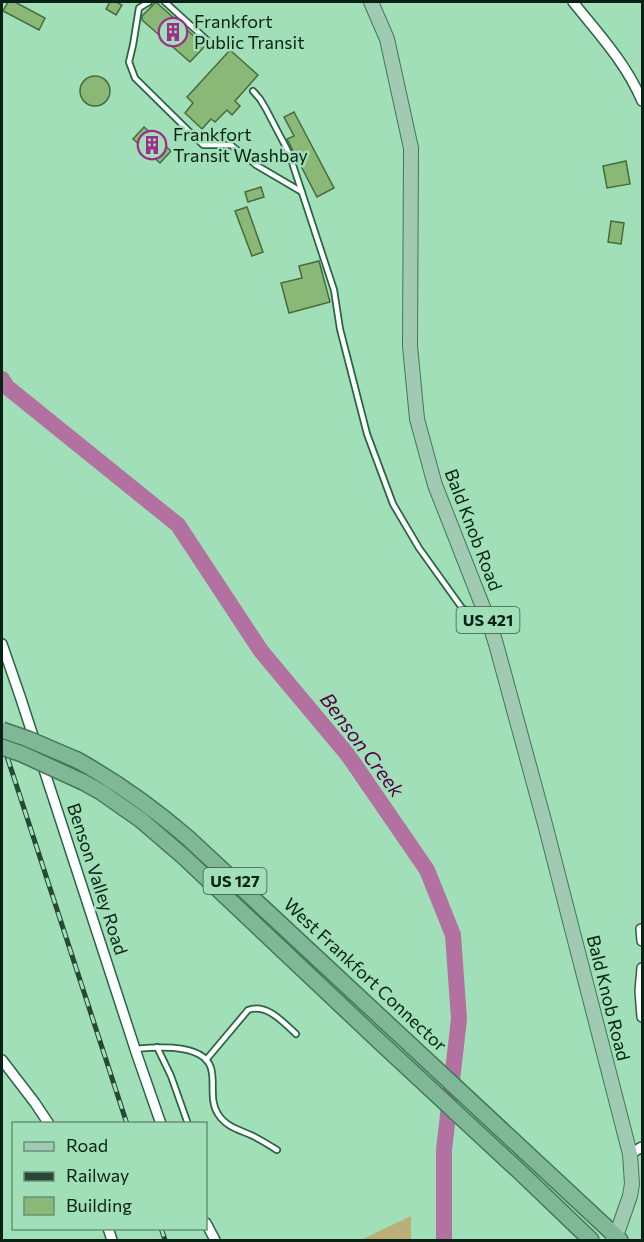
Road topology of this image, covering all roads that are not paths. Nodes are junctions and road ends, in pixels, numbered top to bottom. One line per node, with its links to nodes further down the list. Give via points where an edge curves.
1 (149, 2): 8 (lane, via 139,8 129,62 135,78 203,145 231,146)
2 (165, 2): 5 (lane)
3 (371, 2): 9 (main road, Bald Knob Road / US 421, via 387,39 411,148 410,346 417,418 435,485)
4 (573, 2): 7 (street, via 620,60)
5 (209, 42)
6 (253, 92): 8 (lane, via 289,153)
7 (642, 101)
8 (302, 192): 9 (lane, via 334,290 367,434 393,504 462,608)
9 (490, 625): 27 (main road, Bald Knob Road / US 421)
10 (2, 644): 19 (street, Benson Valley Road)
11 (2, 730): 29 (highway, West Frankfort Connector / US 127, bridge, via 77,760 124,788 174,826)
12 (2, 747): 31 (highway, West Frankfort Connector / US 127, bridge, via 101,792 170,844)
13 (641, 929): 14 (street)
14 (642, 941)
15 (642, 968): 16 (street)
16 (642, 1017)
17 (296, 1034): 21 (lane, via 273,1013 255,1007 248,1010)
18 (157, 1047): 19 (lane); 21 (lane, via 189,1050); 24 (lane)
19 (135, 1049): 23 (street, Benson Valley Road)
20 (2, 1060): 22 (street)
21 (206, 1060): 26 (lane, via 212,1073 218,1115 225,1123)
22 (48, 1122)
23 (160, 1122)
24 (187, 1122)
25 (642, 1147): 27 (street)
26 (277, 1150)
27 (630, 1154): 29 (main road, Bald Knob Road / US 421, via 632,1184)
28 (207, 1225): 30 (street)
29 (616, 1239)
30 (215, 1240)
31 (591, 1240)

